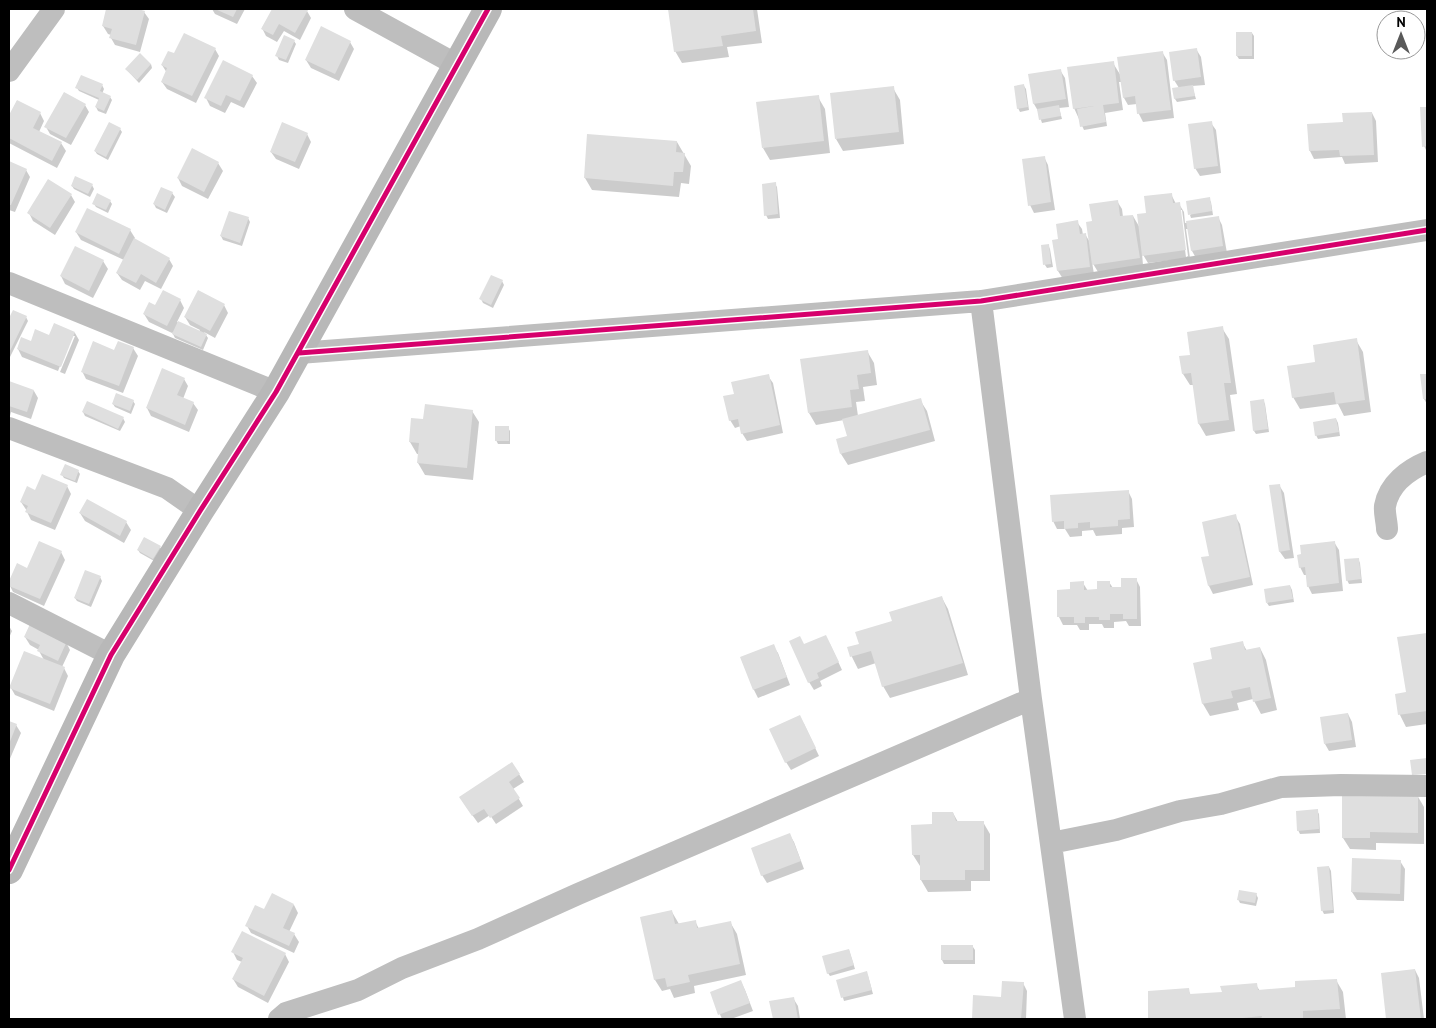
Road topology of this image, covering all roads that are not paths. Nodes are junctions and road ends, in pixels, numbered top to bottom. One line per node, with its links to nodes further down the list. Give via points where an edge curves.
1 (54, 9): 5 (street)
2 (355, 9): 4 (street)
3 (488, 9): 4 (street)
4 (457, 65): 9 (street)
5 (9, 70)
6 (1427, 230): 8 (street)
7 (9, 283): 10 (street)
8 (981, 301): 9 (street); 17 (street)
9 (299, 353): 10 (street)
10 (276, 392): 13 (street)
11 (9, 428): 13 (street, via 167,488)
12 (1427, 462): 14 (street, via 1413,468 1393,486 1385,506)
13 (200, 511): 16 (street)
14 (1387, 529)
15 (9, 603): 16 (street)
16 (110, 654): 20 (street)
17 (1031, 700): 19 (street); 21 (street, via 478,939 402,968 358,990 286,1013)
18 (1427, 786): 19 (street, via 1281,787 1221,804 1180,810 1116,830)
19 (1051, 843): 22 (street)
20 (10, 864)
21 (279, 1019)
22 (1075, 1019)

